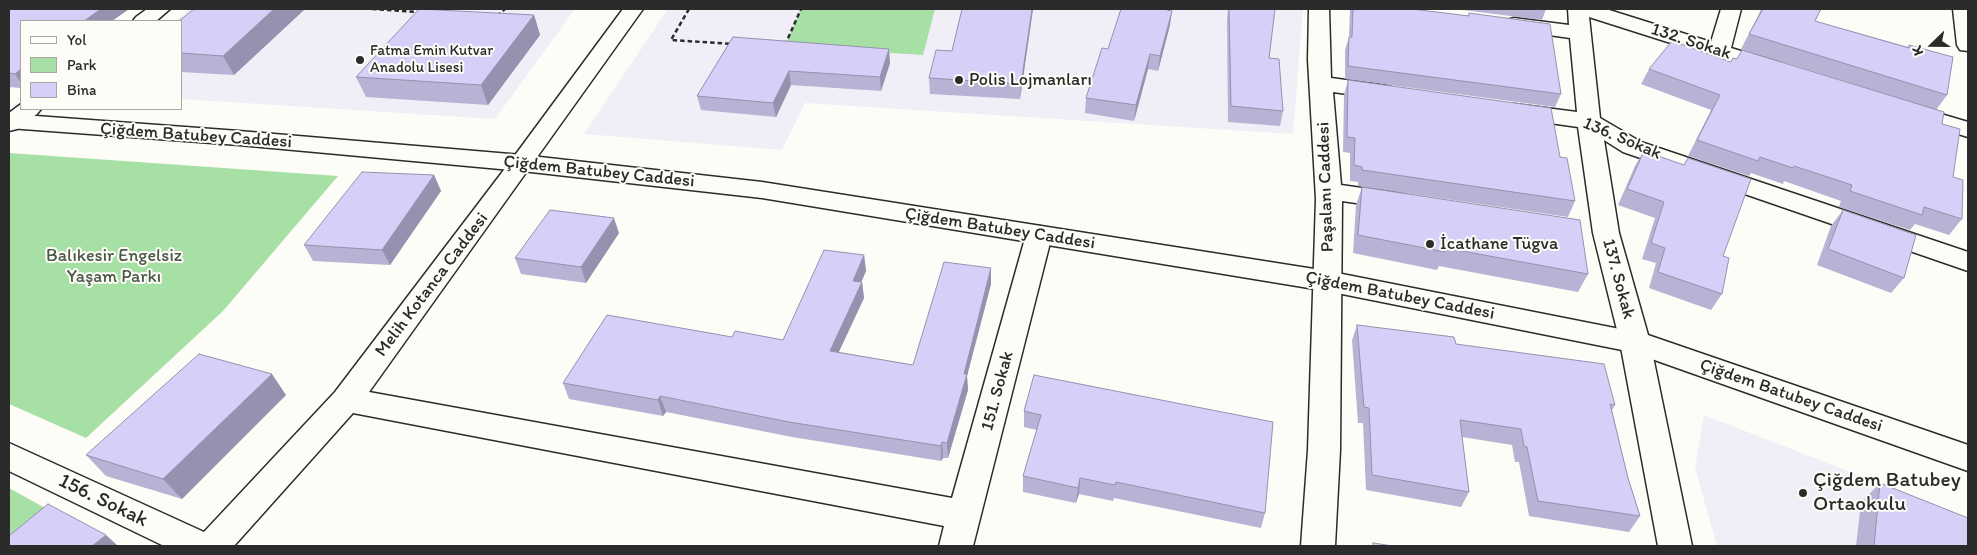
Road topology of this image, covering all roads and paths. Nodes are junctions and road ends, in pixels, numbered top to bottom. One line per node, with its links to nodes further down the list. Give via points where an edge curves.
1 (160, 9): 13 (street)
2 (372, 9): 10 (path)
3 (504, 9): 11 (path, via 498,16)
4 (633, 9): 27 (street, Melih Kotanca Caddesi)
5 (689, 9): 15 (path, via 671,40)
6 (801, 9): 17 (path)
7 (1319, 9): 20 (street, Paşalanı Caddesi)
8 (1963, 9): 16 (street)
9 (1725, 10): 18 (street)
10 (420, 12)
11 (489, 15)
12 (1582, 17): 14 (street, 132. Sokak); 18 (street, 132. Sokak); 25 (street, 137. Sokak)
13 (144, 20)
14 (1494, 22)
15 (737, 44)
16 (1968, 45)
17 (785, 46)
18 (1719, 50): 19 (street, 132. Sokak)
19 (1793, 74)
20 (1322, 84): 21 (street); 28 (street, Paşalanı Caddesi)
21 (1401, 95)
22 (1885, 104): 26 (street)
23 (1490, 107): 25 (street, 136. Sokak)
24 (14, 119): 27 (street, Çiğdem Batubey Caddesi)
25 (1589, 121): 31 (street, 137. Sokak); 33 (street, 136. Sokak, via 1632,147)
26 (1968, 130)
27 (522, 163): 32 (street, Çiğdem Batubey Caddesi, via 762,190); 36 (street, Melih Kotanca Caddesi)
28 (1329, 191): 29 (street); 34 (street, Paşalanı Caddesi)
29 (1424, 205)
30 (1577, 228): 31 (street)
31 (1606, 233): 35 (street, 137. Sokak)
32 (1039, 235): 34 (street, Çiğdem Batubey Caddesi); 39 (street, 151. Sokak)
33 (1968, 262)
34 (1327, 281): 35 (street, Çiğdem Batubey Caddesi); 43 (street, Paşalanı Caddesi, via 1324,450)
35 (1634, 342): 38 (street, Çiğdem Batubey Caddesi); 44 (street, 137. Sokak)
36 (346, 400): 39 (street); 41 (street, Melih Kotanca Caddesi)
37 (9, 456): 40 (street, 156. Sokak)
38 (1968, 458)
39 (964, 515): 42 (street, 151. Sokak)
40 (198, 546)
41 (214, 546)
42 (956, 546)
43 (1318, 546)
44 (1675, 546)

